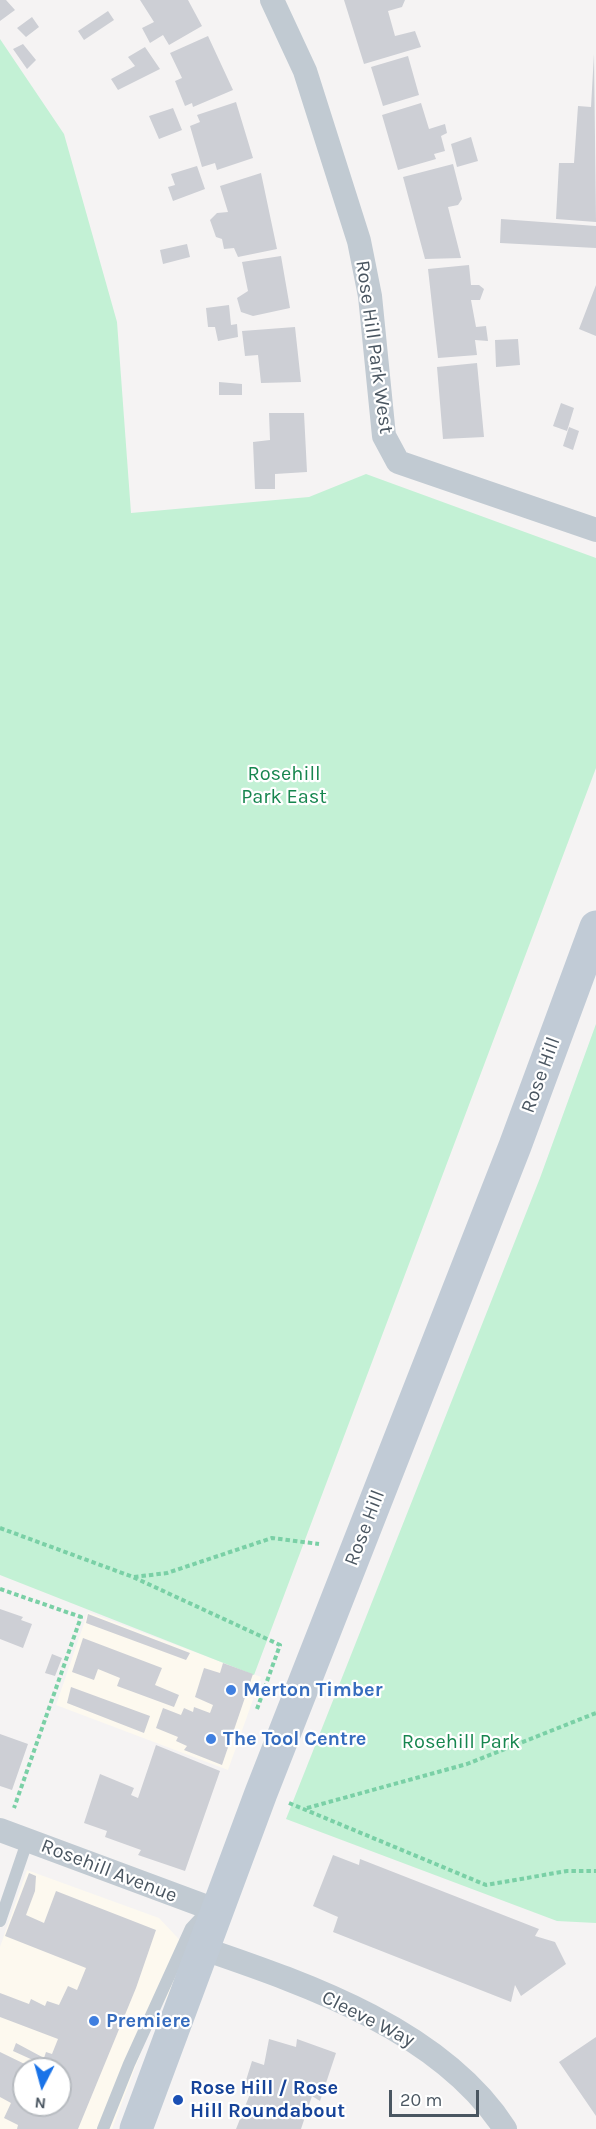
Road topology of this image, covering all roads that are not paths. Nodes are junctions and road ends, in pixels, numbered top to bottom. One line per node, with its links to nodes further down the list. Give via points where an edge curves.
1 (272, 0): 2 (street, Rose Hill Park West, via 305,71 359,241 370,296 384,436 389,448 398,462)
2 (596, 530)
3 (596, 927): 6 (main road, Rose Hill, via 515,1146)
4 (3, 1831): 5 (street, Rosehill Avenue)
5 (28, 1839): 6 (street, Rosehill Avenue); 7 (lane)
6 (214, 1910): 8 (main road, Rose Hill); 9 (lane, via 191,1928)
7 (0, 1921)
8 (204, 1949): 10 (main road, Rose Hill); 11 (street, Cleeve Way, via 367,2014 419,2044 492,2109)
9 (103, 2129)
10 (136, 2129)
11 (505, 2129)

